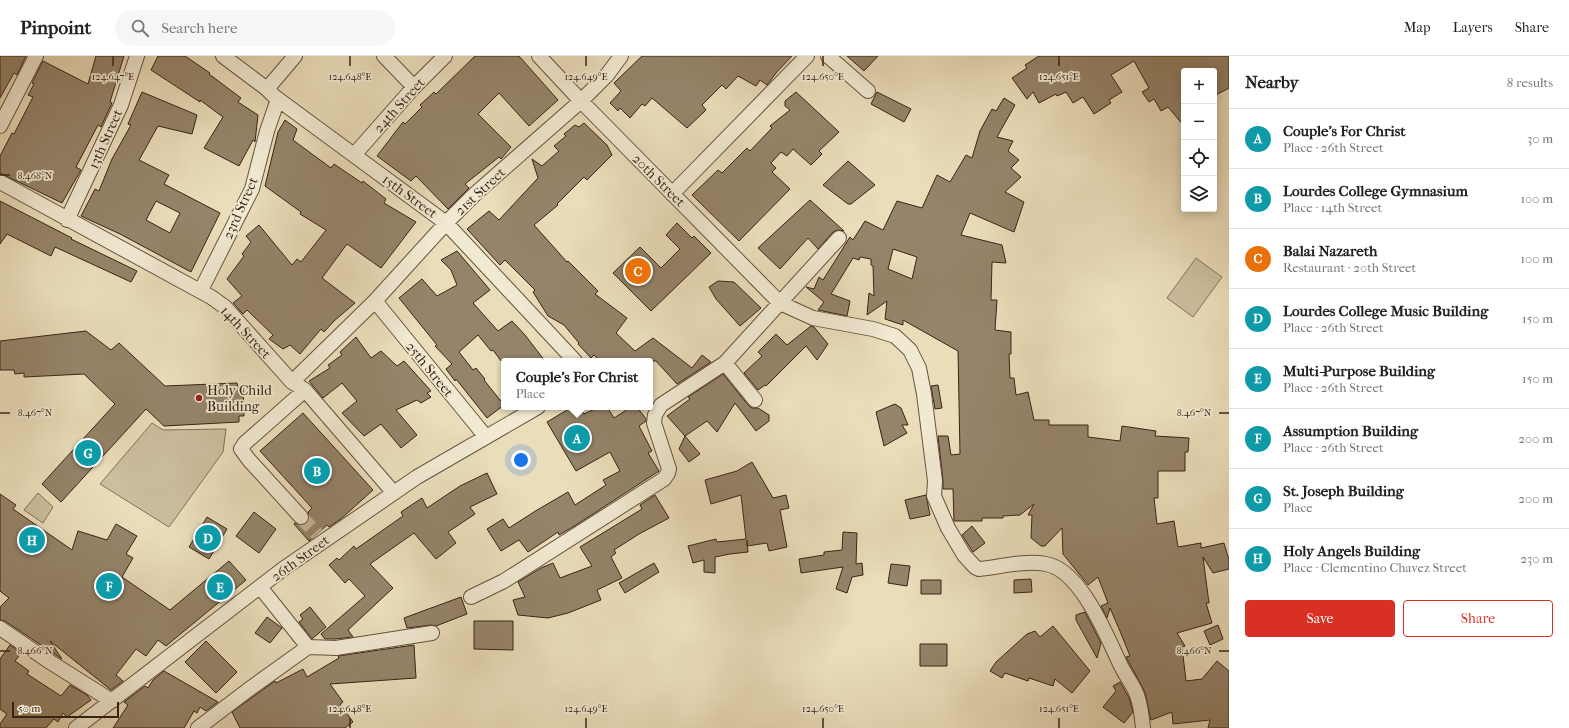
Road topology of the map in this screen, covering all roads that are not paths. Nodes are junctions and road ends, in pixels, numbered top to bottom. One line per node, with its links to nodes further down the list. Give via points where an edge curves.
1 (36, 56): 16 (street)
2 (137, 56): 20 (street, 13th Street, via 121,105)
3 (223, 56): 12 (street, 15th Street)
4 (295, 56): 12 (street)
5 (384, 56): 11 (street)
6 (445, 56): 11 (street, 24th Street)
7 (538, 56): 15 (street, 20th Street)
8 (621, 56): 15 (street, 21st Street, via 607,75)
9 (807, 56): 19 (street)
10 (828, 56): 13 (street)
11 (414, 87): 17 (street, 24th Street)
12 (267, 89): 14 (street, 15th Street)
13 (868, 91)
14 (278, 99): 17 (street, 15th Street); 23 (street, 23rd Street, via 252,189)
15 (580, 101): 19 (street, 20th Street); 21 (street, 21st Street)
16 (0, 126)
17 (354, 155): 21 (street, 15th Street)
18 (0, 182): 20 (street, 14th Street)
19 (672, 194): 25 (street, 20th Street)
20 (67, 220): 23 (street, 14th Street)
21 (446, 223): 24 (street, 21st Street); 26 (street, 15th Street)
22 (839, 238): 25 (street)
23 (202, 290): 28 (street, 14th Street, via 225,307)
24 (375, 301): 28 (street, 21st Street); 32 (street, 25th Street)
25 (780, 303): 27 (street); 43 (street, via 813,318 873,329 895,336 910,350 919,368 924,394 935,481 934,496 948,528 964,555 979,568 1046,564 1060,570 1071,580 1094,607 1136,695 1142,712)
26 (572, 358)
27 (725, 363): 30 (street); 36 (street, via 657,410 654,423 668,469 664,479 504,581)
28 (292, 382): 29 (street, 14th Street)
29 (305, 390): 33 (street, 14th Street); 34 (street, via 241,448)
30 (755, 400)
31 (533, 410): 32 (street, 26th Street)
32 (486, 437): 33 (street, 26th Street)
33 (393, 492): 35 (street, 26th Street, via 320,538)
34 (301, 517)
35 (260, 587): 39 (street); 40 (street, 26th Street)
36 (471, 597)
37 (0, 628): 40 (street)
38 (432, 633): 39 (street, via 336,648)
39 (308, 647): 42 (street)
40 (112, 701): 41 (street, 26th Street)
41 (76, 728)
42 (198, 728)
43 (1143, 728)

